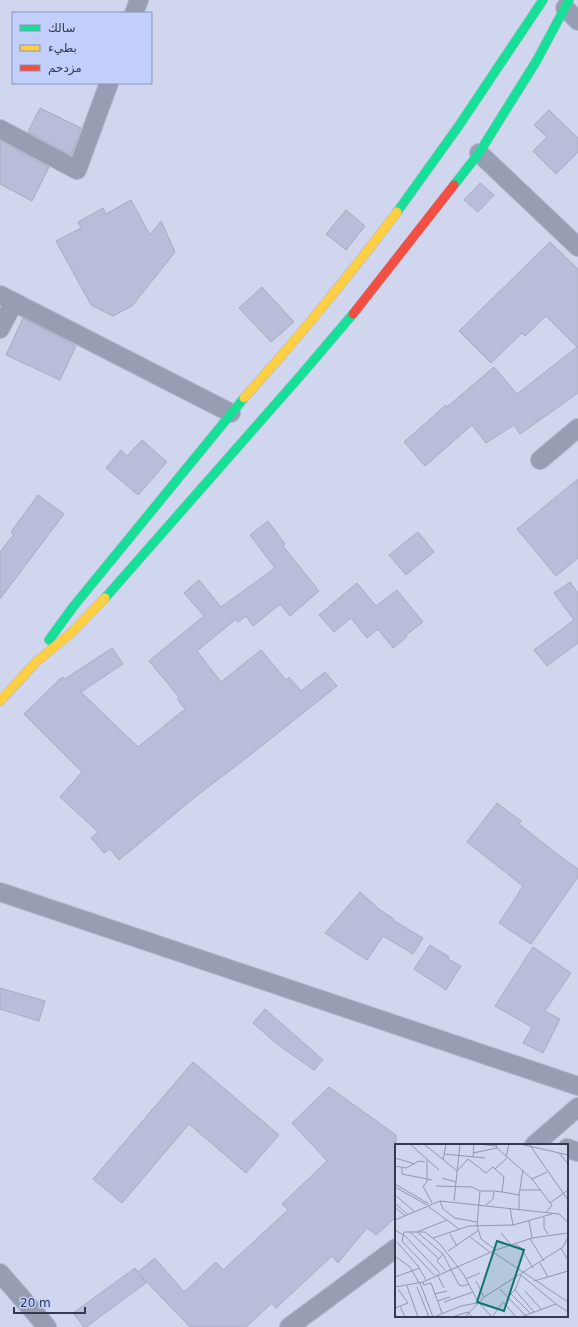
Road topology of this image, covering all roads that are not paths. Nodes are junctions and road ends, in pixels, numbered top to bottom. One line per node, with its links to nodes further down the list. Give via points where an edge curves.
1 (139, 0): 4 (street)
2 (543, 0): 12 (main road, via 458,127 377,240 308,326)
3 (567, 4): 5 (street); 8 (main road, via 537,60)
4 (134, 12)
5 (578, 21)
6 (109, 84): 7 (street, via 77,170)
7 (0, 129)
8 (479, 153): 9 (street); 15 (main road, via 349,319 301,375 101,602 71,633)
9 (578, 246)
10 (7, 298): 11 (street); 12 (street)
11 (0, 329)
12 (231, 413): 15 (main road, via 73,607)
13 (578, 428): 14 (street)
14 (540, 460)
15 (36, 662): 16 (main road)
16 (0, 701)
17 (0, 892): 18 (street)
18 (578, 1086)
19 (578, 1107): 20 (street)
20 (545, 1143)
21 (568, 1148): 22 (street)
22 (578, 1152)
23 (395, 1249): 26 (street)
24 (0, 1273): 25 (street)
25 (47, 1327)
26 (289, 1327)

